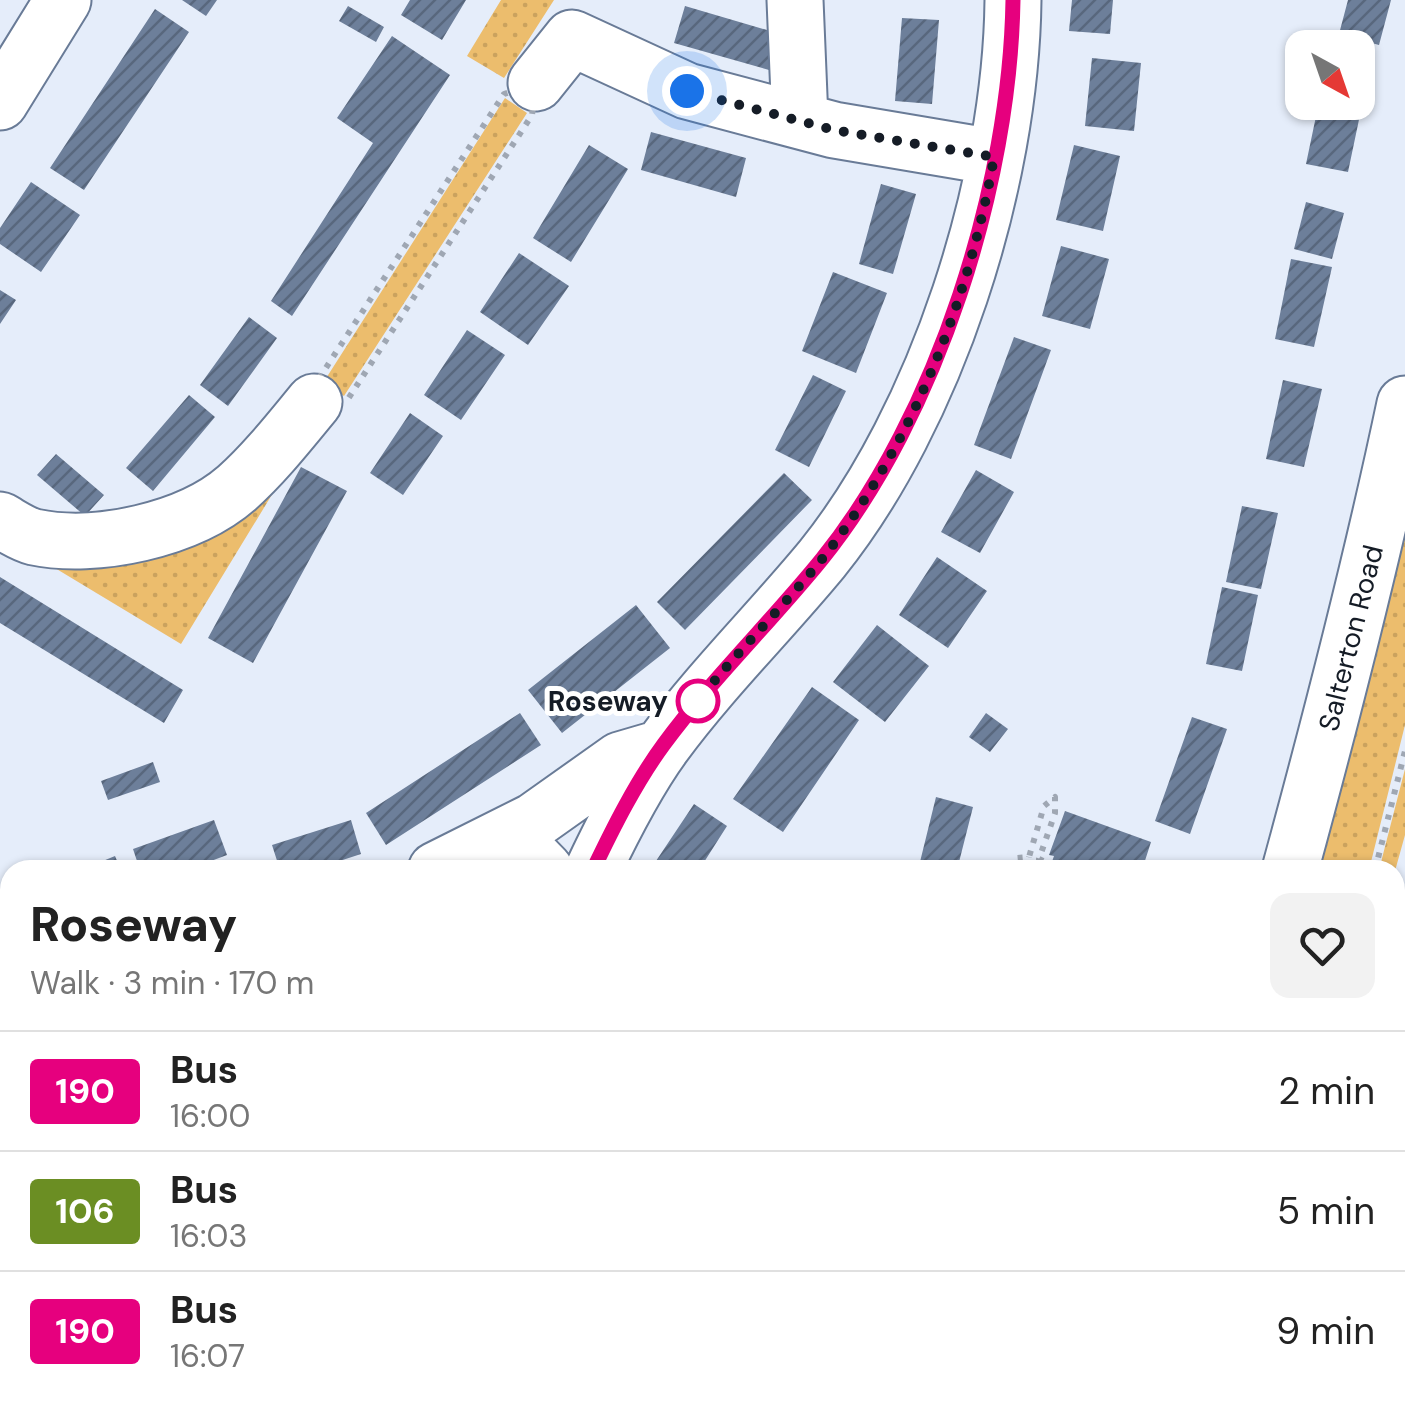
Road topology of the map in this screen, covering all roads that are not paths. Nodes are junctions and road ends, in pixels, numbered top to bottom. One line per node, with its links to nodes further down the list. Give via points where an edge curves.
1 (64, 0): 5 (street)
2 (795, 0): 6 (street)
3 (1013, 0): 7 (street)
4 (536, 83): 6 (street, via 572,38 687,91)
5 (0, 102)
6 (800, 120): 7 (street)
7 (994, 157): 11 (street, via 984,216 950,318 885,466 823,558)
8 (314, 402): 10 (street, via 235,490 178,524 60,540 30,536)
9 (1405, 404): 15 (street, Salterton Road)
10 (0, 520)
11 (661, 748): 12 (street, via 620,760); 14 (street)
12 (528, 852): 13 (street)
13 (487, 860)
14 (599, 860)
15 (1293, 860)

